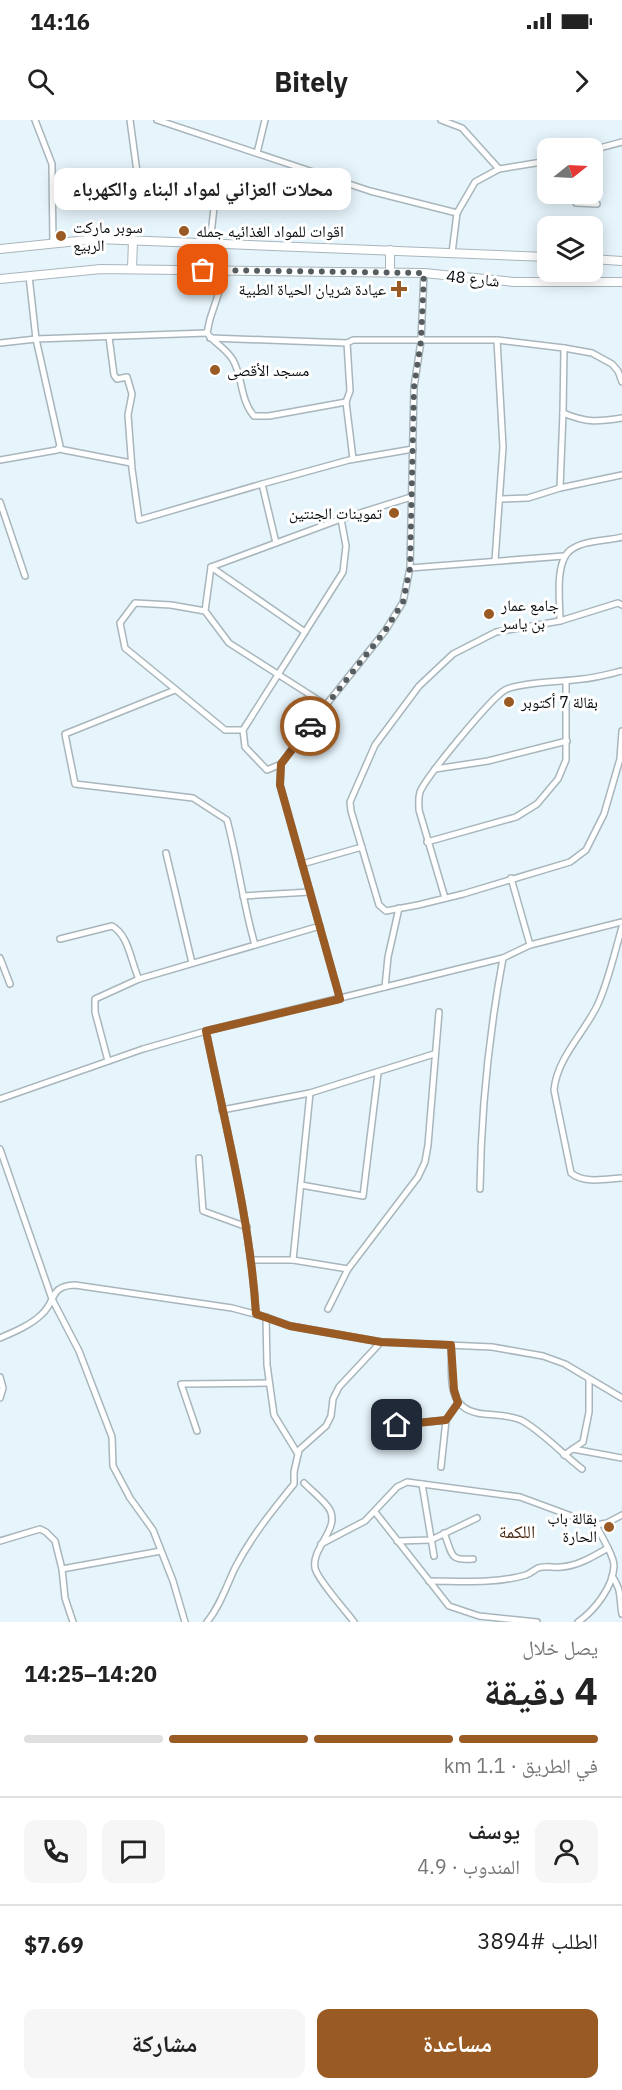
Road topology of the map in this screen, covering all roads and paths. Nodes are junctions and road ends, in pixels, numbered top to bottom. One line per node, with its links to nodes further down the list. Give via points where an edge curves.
1 (35, 120): 14 (street, via 52,164)
2 (130, 120): 13 (street, via 139,187 215,199)
3 (157, 120): 8 (street)
4 (265, 120): 8 (street)
5 (441, 120): 10 (street, via 462,128)
6 (622, 141): 7 (street)
7 (603, 147)
8 (257, 153): 11 (street, via 370,191)
9 (537, 163): 10 (street)
10 (499, 169): 11 (street, via 475,182)
11 (457, 213): 17 (street)
12 (133, 240): 13 (main road, شارع 48); 14 (main road, شارع 48); 21 (main road)
13 (210, 243): 16 (main road, شارع 48)
14 (53, 244): 15 (main road, شارع 48)
15 (0, 249)
16 (390, 250): 17 (main road, شارع 48); 23 (main road)
17 (452, 253): 18 (main road, شارع 48)
18 (537, 256)
19 (603, 259): 20 (main road)
20 (620, 260)
21 (132, 269): 22 (main road, شارع 48); 25 (main road, شارع 48)
22 (226, 271): 23 (main road, شارع 48); 28 (street, via 210,319)
23 (390, 273): 24 (main road, شارع 48)
24 (424, 273): 27 (main road, شارع 48, via 514,282); 32 (street)
25 (29, 276): 26 (main road, شارع 48); 30 (street)
26 (0, 279)
27 (622, 282)
28 (209, 335): 29 (street); 34 (street); 37 (street, via 232,358 246,408 254,416)
29 (109, 337): 30 (street); 44 (street, via 114,375 117,379 127,377 132,394 128,415)
30 (36, 339): 33 (street); 40 (street)
31 (497, 340): 32 (street); 35 (street); 49 (street, via 503,447)
32 (421, 341): 34 (street); 41 (street, via 414,387)
33 (0, 343)
34 (347, 343): 37 (street, via 350,391)
35 (564, 348): 36 (street, via 592,353 612,364); 38 (street)
36 (622, 382)
37 (346, 402): 43 (street)
38 (564, 413): 39 (street, via 581,421); 47 (street)
39 (622, 418)
40 (59, 448): 42 (street); 44 (street)
41 (413, 449): 43 (street); 48 (street)
42 (0, 459)
43 (353, 459): 46 (street)
44 (131, 463): 46 (street, via 139,520)
45 (622, 475): 47 (street)
46 (262, 484): 53 (street)
47 (560, 488): 49 (street, via 528,498)
48 (411, 497): 51 (street); 57 (street)
49 (500, 499): 55 (street)
50 (0, 502): 58 (street)
51 (341, 519): 53 (street); 62 (street, via 346,546 343,572)
52 (622, 537): 54 (street, via 582,544)
53 (276, 543): 56 (street)
54 (564, 556): 55 (street); 61 (street, via 559,587)
55 (495, 561): 57 (street)
56 (211, 567): 60 (street); 62 (street)
57 (410, 568): 67 (street, via 403,602)
58 (25, 576)
59 (622, 605): 61 (street)
60 (205, 611): 64 (street, via 229,643); 66 (street, via 135,603 120,622 125,648)
61 (560, 621): 75 (street, via 496,632 471,643 419,686 375,746 352,795 351,811)
62 (305, 632): 64 (street)
63 (622, 671): 65 (street)
64 (278, 675): 67 (street); 68 (street)
65 (566, 681): 70 (street); 73 (street, via 505,690)
66 (175, 690): 68 (street, via 225,730); 80 (street, via 65,734 75,784 193,798 226,820)
67 (326, 705): 72 (street)
68 (243, 730): 72 (street, via 245,747 267,770)
69 (622, 730): 71 (street)
70 (567, 741): 73 (street, via 488,761); 74 (street, via 566,760 558,779 537,804 516,817)
71 (621, 759): 78 (street, via 604,814 586,850 570,862)
72 (281, 764): 77 (street, via 280,785)
73 (435, 769): 74 (street, via 418,799)
74 (427, 842): 81 (street)
75 (362, 847): 77 (street); 82 (street, via 379,905 386,910)
76 (166, 853): 91 (street)
77 (302, 864): 79 (street)
78 (511, 878): 81 (street); 88 (street)
79 (310, 892): 80 (street); 84 (street)
80 (243, 896): 87 (street)
81 (446, 898): 82 (street)
82 (399, 908): 94 (street)
83 (622, 922): 88 (street)
84 (320, 927): 87 (street); 95 (street)
85 (622, 927): 106 (street, via 597,1006 560,1066 554,1090 571,1173 584,1180)
86 (60, 939): 92 (street, via 105,927 118,929)
87 (255, 945): 91 (street)
88 (530, 945): 90 (street)
89 (0, 958): 93 (street)
90 (503, 958): 94 (street); 108 (street, via 489,1059)
91 (192, 963): 92 (street)
92 (139, 979): 99 (street, via 95,999 94,1012)
93 (10, 984)
94 (385, 987): 95 (street)
95 (340, 999): 97 (street)
96 (439, 1012): 98 (street)
97 (206, 1031): 99 (street); 103 (street)
98 (435, 1054): 100 (street); 112 (street, via 428,1145 422,1170)
99 (108, 1061): 102 (street)
100 (378, 1073): 101 (street); 107 (street, via 363,1196)
101 (310, 1093): 103 (street); 107 (street)
102 (0, 1099)
103 (222, 1110): 109 (street)
104 (0, 1149): 113 (street)
105 (198, 1158): 109 (street, via 203,1211)
106 (622, 1178)
107 (301, 1185): 111 (street)
108 (480, 1189)
109 (247, 1227): 110 (street)
110 (251, 1260): 111 (street); 115 (street)
111 (293, 1260): 112 (street)
112 (348, 1269): 114 (street)
113 (52, 1299): 115 (street, via 56,1290 75,1285); 117 (street, via 29,1324); 147 (street, via 109,1428 113,1466 153,1530)
114 (328, 1309)
115 (256, 1314): 116 (street)
116 (266, 1317): 118 (street, via 290,1326); 122 (street)
117 (0, 1338)
118 (381, 1342): 119 (street); 130 (street, via 339,1387 326,1426)
119 (451, 1345): 121 (street, via 543,1356); 125 (street)
120 (0, 1377): 123 (street)
121 (589, 1378): 124 (street); 129 (street, via 587,1426 583,1442)
122 (269, 1383): 128 (street, via 181,1384); 130 (street, via 274,1415)
123 (0, 1398)
124 (622, 1398)
125 (458, 1403): 126 (street); 131 (street, via 471,1412 521,1420)
126 (446, 1420): 127 (street); 133 (street)
127 (397, 1425)
128 (197, 1431)
129 (573, 1449): 131 (street); 132 (street)
130 (298, 1454): 159 (street, via 294,1484 262,1522)
131 (564, 1455): 134 (street)
132 (622, 1458)
133 (441, 1467)
134 (582, 1469)
135 (304, 1483): 145 (street, via 332,1515)
136 (422, 1484): 137 (street, via 400,1485); 140 (street, via 526,1499); 142 (street)
137 (375, 1512): 144 (street); 145 (street)
138 (622, 1515): 140 (street)
139 (477, 1518): 141 (street)
140 (596, 1525): 146 (street)
141 (444, 1533): 142 (street); 151 (street, via 454,1557)
142 (431, 1540): 144 (street); 148 (street)
143 (0, 1541): 152 (street, via 40,1529 55,1541)
144 (397, 1542): 154 (street)
145 (321, 1544): 160 (street, via 315,1556 316,1572)
146 (608, 1548): 150 (street); 154 (street, via 561,1568 537,1568 529,1574 504,1579)
147 (161, 1551): 152 (street); 158 (street)
148 (434, 1556)
149 (622, 1556): 150 (street)
150 (613, 1558): 153 (street)
151 (473, 1559)
152 (62, 1569): 157 (street)
153 (612, 1576): 155 (street, via 622,1591); 162 (street, via 609,1587)
154 (429, 1581): 156 (street, via 449,1606)
155 (622, 1614)
156 (481, 1619): 161 (street)
157 (73, 1622)
158 (185, 1622)
159 (207, 1622)
160 (354, 1622)
161 (537, 1622)
162 (578, 1622)

